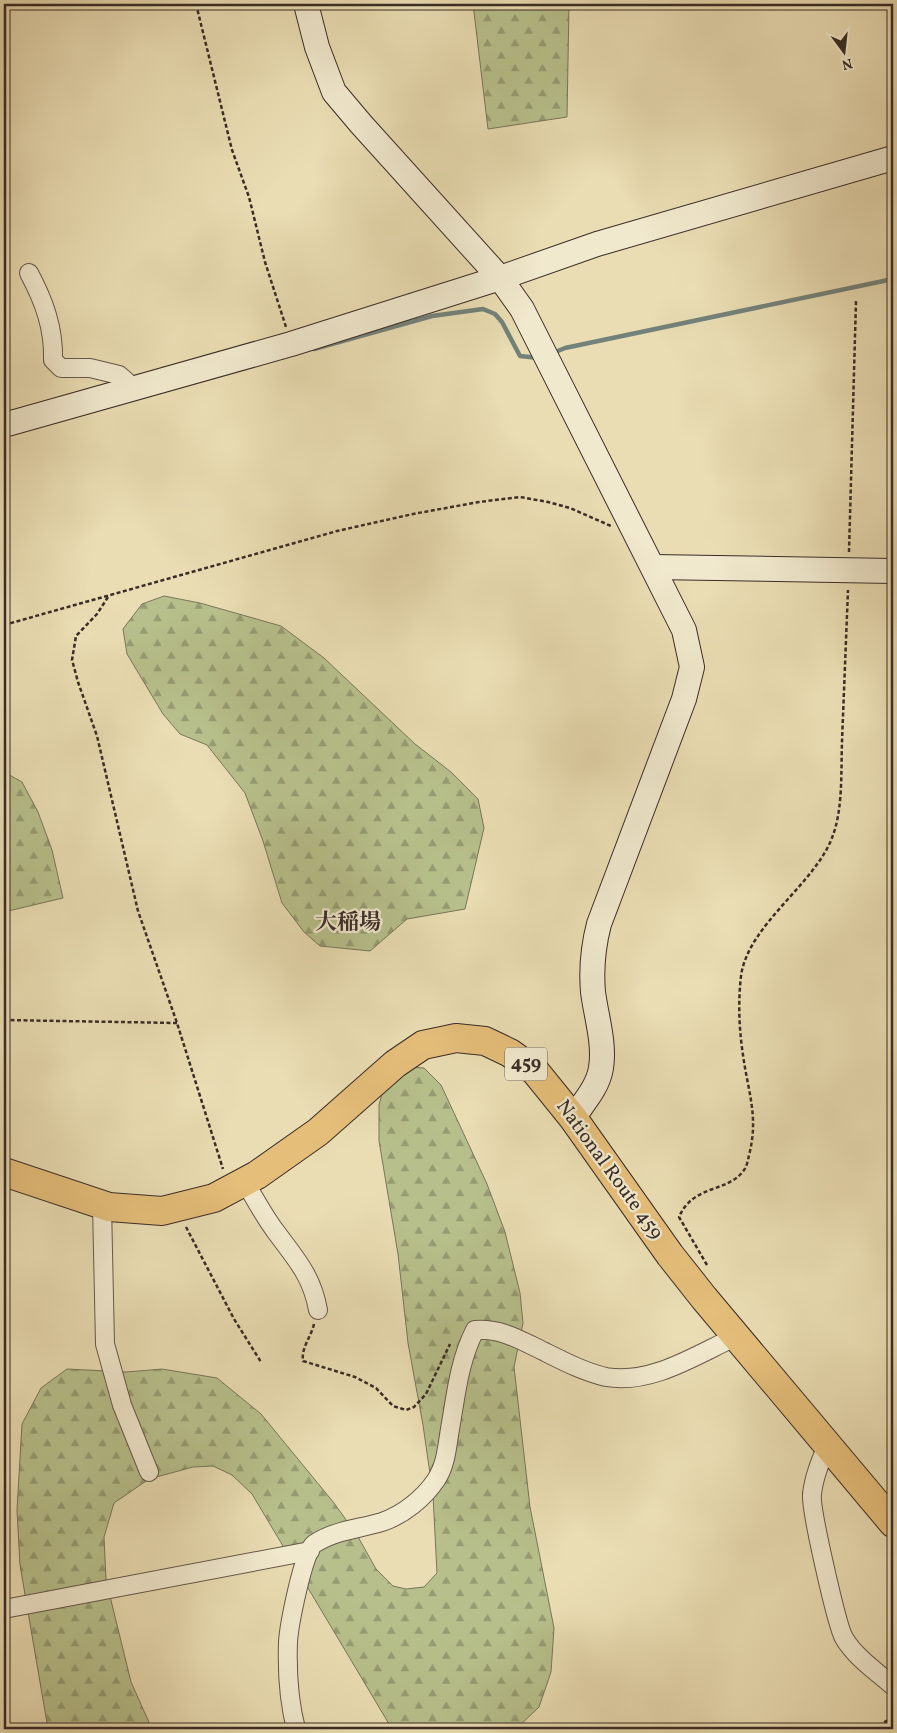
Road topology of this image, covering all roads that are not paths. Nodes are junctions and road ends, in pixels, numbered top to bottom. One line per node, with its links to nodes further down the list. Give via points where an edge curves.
1 (306, 4): 4 (street, via 316,46 334,92)
2 (893, 158): 4 (street, via 597,244)
3 (29, 273): 5 (street, via 43,301 54,341 53,360 61,368 90,368 118,375)
4 (500, 278): 5 (street, via 291,344); 7 (street, via 536,334)
5 (134, 388): 6 (street)
6 (4, 425)
7 (653, 567): 8 (street); 9 (street, via 684,630 692,667 684,699 592,950 601,1068 594,1088)
8 (893, 572)
9 (573, 1118): 11 (highway, National Route 459 / 459, via 536,1071 485,1041 456,1038 423,1045 395,1064 318,1132); 14 (highway, National Route 459 / 459, via 670,1255)
10 (4, 1172): 12 (highway, National Route 459 / 459)
11 (238, 1186): 12 (highway, National Route 459 / 459, via 214,1198 162,1211); 13 (street, via 261,1210 305,1272 314,1290)
12 (102, 1205): 16 (street, via 105,1344 122,1405)
13 (318, 1310)
14 (735, 1336): 15 (highway, National Route 459 / 459); 18 (street, via 679,1364 632,1378 606,1377 571,1366 511,1335 487,1329 475,1330 461,1362 445,1460 436,1479 422,1497 403,1512 383,1522 339,1531 312,1545)
15 (828, 1444): 17 (highway, National Route 459 / 459); 20 (street, via 816,1472 811,1506 838,1618 844,1638)
16 (149, 1472)
17 (893, 1523)
18 (310, 1551): 19 (street); 21 (street, via 300,1574 288,1641 290,1699)
19 (4, 1609)
20 (893, 1686)
21 (296, 1729)

